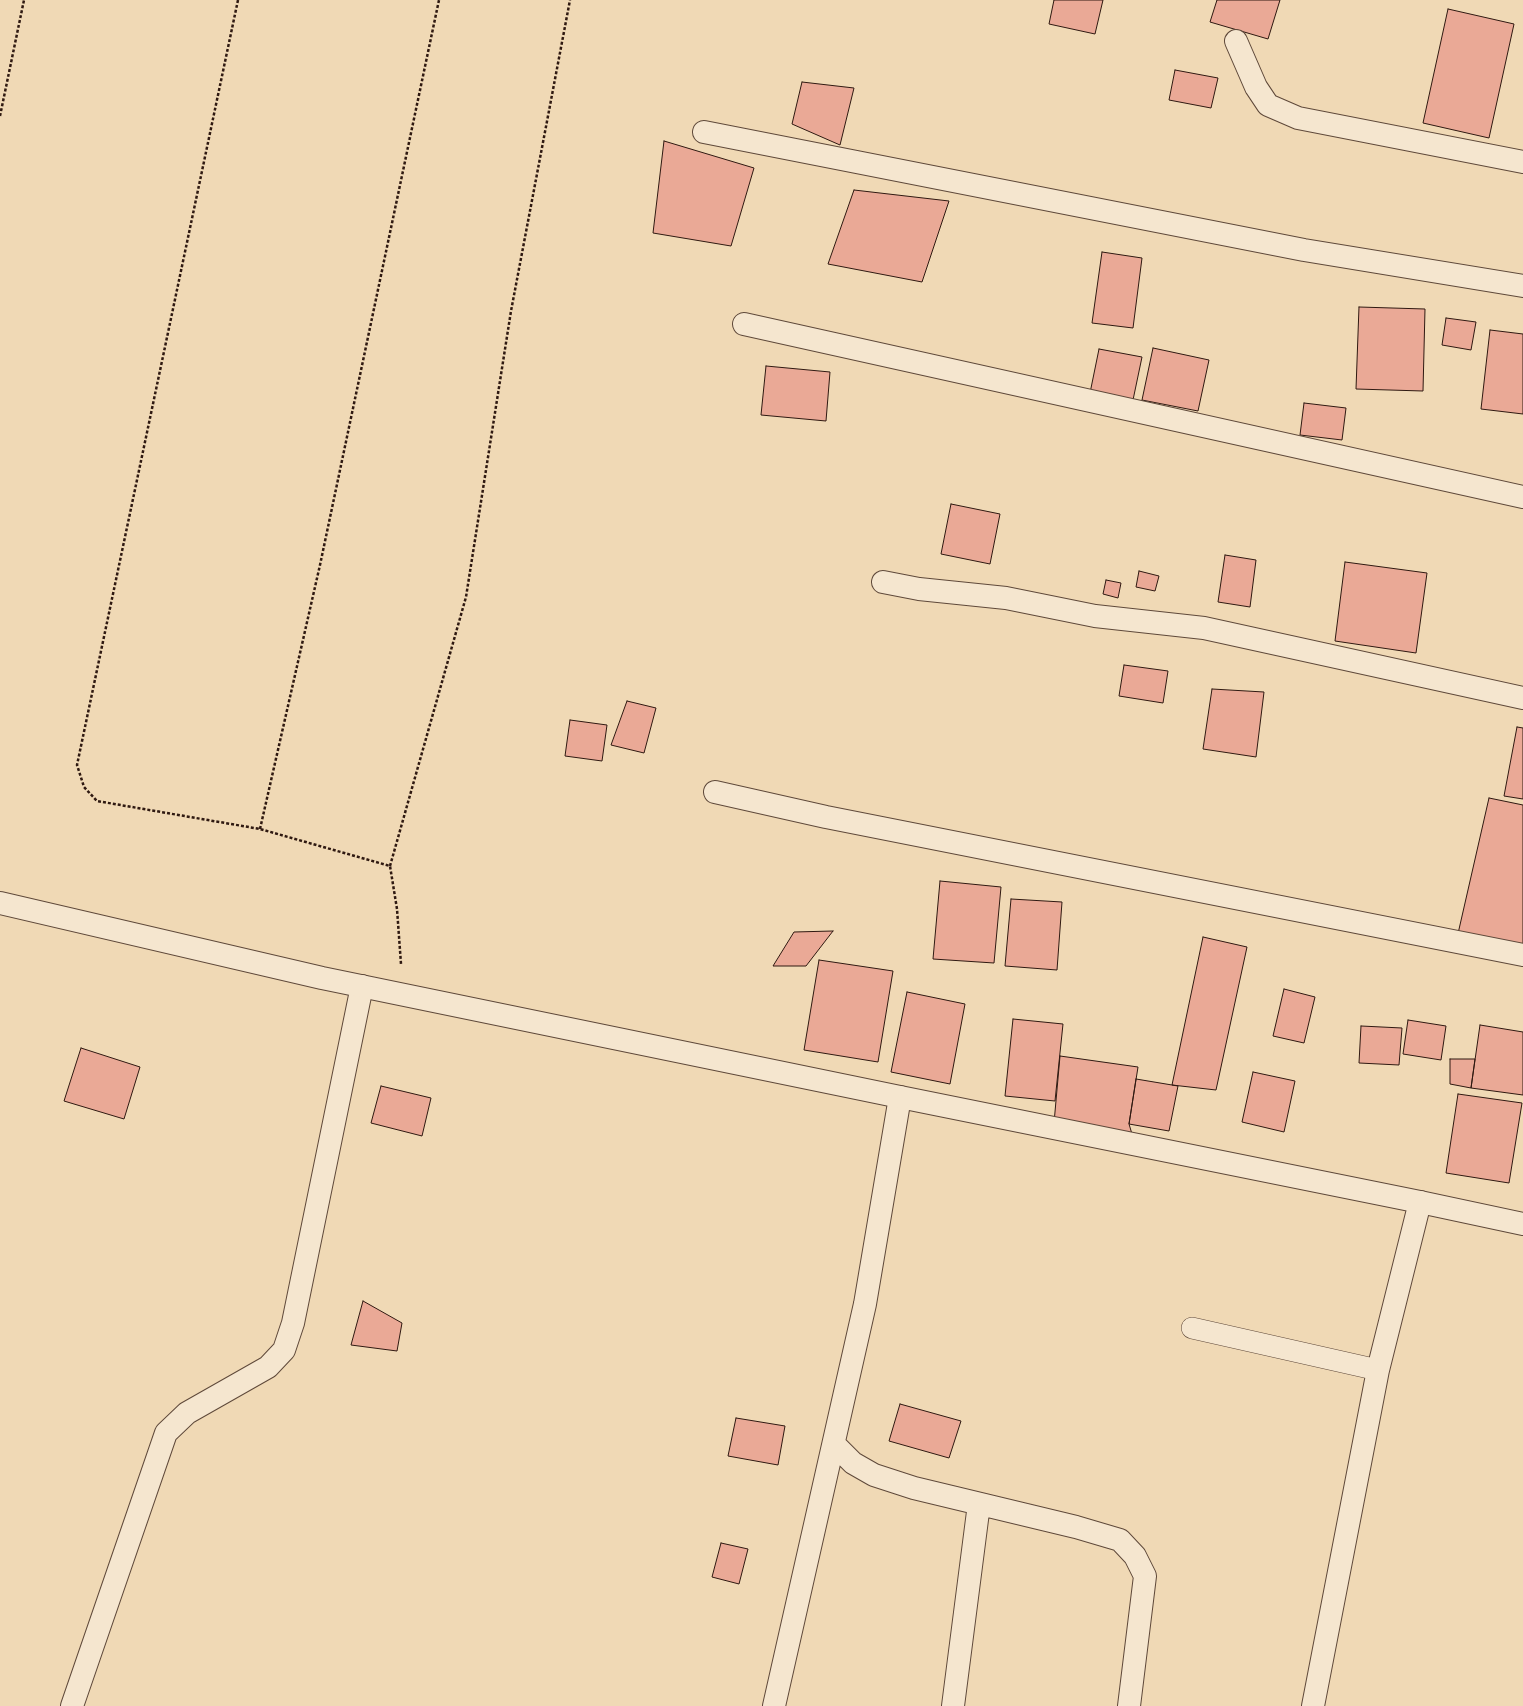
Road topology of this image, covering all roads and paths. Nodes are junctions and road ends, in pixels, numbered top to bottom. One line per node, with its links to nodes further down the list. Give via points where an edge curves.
1 (24, 0): 6 (path)
2 (238, 0): 15 (path, via 77,765 84,787 97,801)
3 (439, 0): 15 (path, via 320,565)
4 (570, 0): 16 (path, via 518,267 466,597)
5 (1236, 41): 8 (street, via 1256,87 1268,105 1298,118)
6 (0, 116)
7 (704, 132): 9 (street, via 1304,250)
8 (1523, 162)
9 (1523, 286)
10 (744, 324): 11 (street)
11 (1523, 497)
12 (882, 582): 13 (street, via 919,589 1006,598 1095,616 1204,628)
13 (1523, 698)
14 (715, 792): 18 (street, via 826,817)
15 (260, 829): 16 (path)
16 (390, 866): 20 (path, via 397,909)
17 (0, 902): 19 (street)
18 (1523, 955)
19 (362, 986): 20 (street); 28 (street, via 293,1324 284,1350 268,1367 187,1413 166,1433)
20 (403, 994): 21 (street)
21 (900, 1097): 22 (street); 26 (street, via 865,1304)
22 (1420, 1202): 23 (street); 25 (street)
23 (1523, 1224)
24 (1192, 1328): 25 (lane)
25 (1378, 1370): 32 (street)
26 (834, 1444): 27 (street, via 853,1463 874,1475); 29 (street)
27 (980, 1504): 30 (street); 31 (street, via 1120,1540 1136,1556 1145,1576)
28 (72, 1706)
29 (774, 1706)
30 (953, 1706)
31 (1129, 1706)
32 (1313, 1706)

